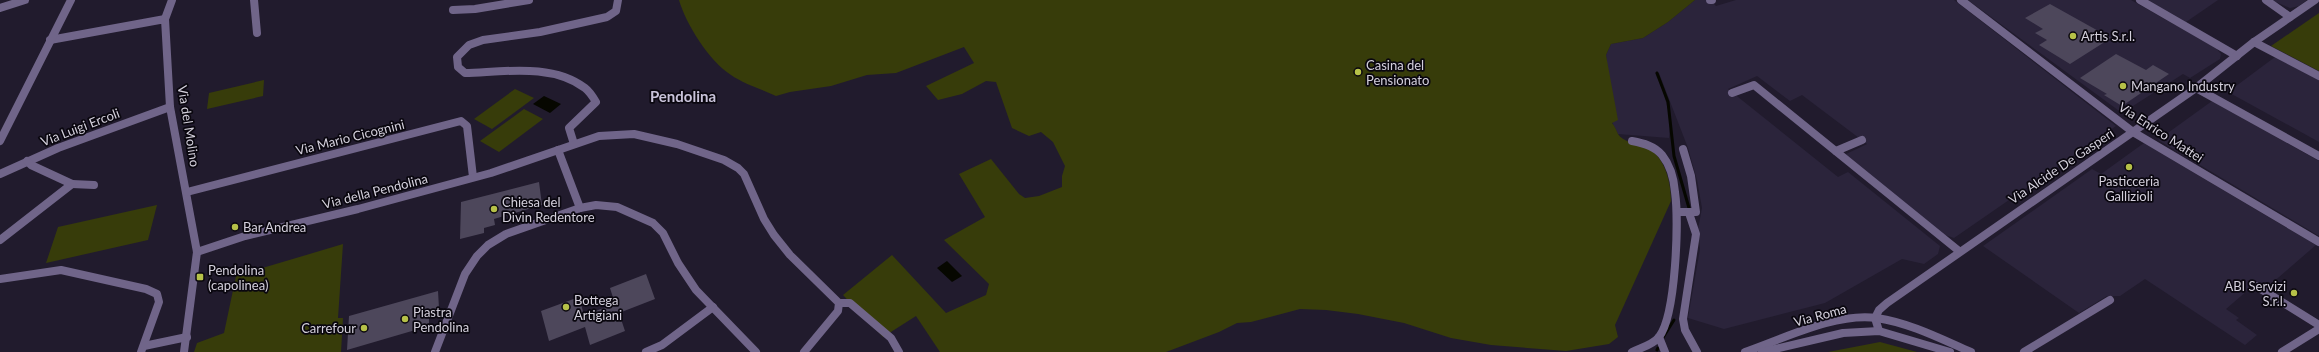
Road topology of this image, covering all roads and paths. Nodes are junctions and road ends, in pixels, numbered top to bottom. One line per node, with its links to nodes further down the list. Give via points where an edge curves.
1 (25, 0): 11 (street)
2 (71, 0): 16 (street)
3 (172, 0): 14 (street)
4 (254, 0): 15 (street)
5 (529, 0): 12 (street)
6 (618, 0): 27 (street, via 619,6 615,13 607,17 540,32 484,40 469,45 457,57 458,67 465,73 547,73 562,75 585,88 596,102 590,111 569,128)
7 (1961, 0): 23 (street, Via Enrico Mattei)
8 (2140, 0): 18 (street)
9 (2266, 0): 13 (street)
10 (2315, 0): 13 (street, Via Alcide De Gasperi)
11 (0, 8)
12 (453, 10)
13 (2290, 17): 17 (street, Via Alcide De Gasperi)
14 (165, 19): 16 (street); 22 (street, Via del Molino)
15 (257, 33)
16 (50, 40): 25 (street)
17 (2254, 42): 18 (street, Via Alcide De Gasperi); 19 (street)
18 (2237, 56): 20 (street, Via Alcide De Gasperi)
19 (2319, 76)
20 (2196, 88): 23 (street, Via Alcide De Gasperi); 31 (street)
21 (1732, 93): 30 (street, via 1754,85)
22 (170, 107): 32 (street, Via Luigi Ercoli, via 98,132); 37 (street, Via del Molino)
23 (2133, 132): 42 (street, Via Enrico Mattei); 43 (street, Via Alcide De Gasperi)
24 (1862, 140): 30 (street)
25 (0, 141)
26 (1632, 141): 39 (street, via 1648,145 1665,159 1672,176)
27 (574, 144): 29 (street, Via della Pendolina); 48 (street, Via della Pendolina, via 600,136 634,134 677,144 724,160 738,168 744,174 774,235 790,255)
28 (1682, 149): 40 (street, via 1697,204 1696,212)
29 (558, 150): 34 (street, Via della Pendolina); 38 (street)
30 (1836, 151): 43 (street)
31 (2319, 156)
32 (27, 161): 33 (street, Via Luigi Ercoli); 35 (street)
33 (0, 174)
34 (473, 177): 37 (street, Via Mario Cicognini, via 467,126 461,121); 44 (street, Via della Pendolina, via 358,209 245,236)
35 (72, 184): 36 (street); 41 (street)
36 (94, 185)
37 (187, 192): 44 (street, Via del Molino)
38 (580, 208): 49 (street, via 596,205 617,206 654,223 663,233 678,263 696,290); 59 (street, via 506,234 488,245 465,274)
39 (1677, 212): 40 (street); 55 (street, via 1673,276 1667,315)
40 (1689, 213): 65 (street, via 1696,238 1683,321 1688,337)
41 (0, 240)
42 (2319, 242)
43 (1959, 251): 50 (street, Via Alcide De Gasperi, via 1887,303)
44 (197, 252): 54 (street, Via del Molino)
45 (0, 279): 56 (street, via 61,270 157,294 158,302)
46 (2256, 286): 51 (street)
47 (2110, 300): 70 (street)
48 (839, 303): 62 (street, via 838,311); 63 (street, Via della Pendolina, via 850,303 891,338)
49 (712, 307): 60 (street, via 662,344); 61 (street)
50 (1875, 318): 53 (street); 66 (street, Via Roma, via 1828,324); 69 (street, Via Roma, via 1928,334)
51 (2319, 325)
52 (2319, 329): 71 (street)
53 (1879, 331): 67 (street, Via Roma, via 1843,333); 68 (street, Via Roma)
54 (187, 337): 56 (street); 58 (street, Via del Molino)
55 (1658, 337): 57 (street); 64 (street)
56 (142, 349)
57 (1664, 350)
58 (184, 352)
59 (435, 352)
60 (646, 352)
61 (756, 352)
62 (804, 352)
63 (899, 352)
64 (1632, 352)
65 (1697, 352)
66 (1745, 352)
67 (1762, 352)
68 (1950, 352)
69 (1971, 352)
70 (2024, 352)
71 (2282, 352)

